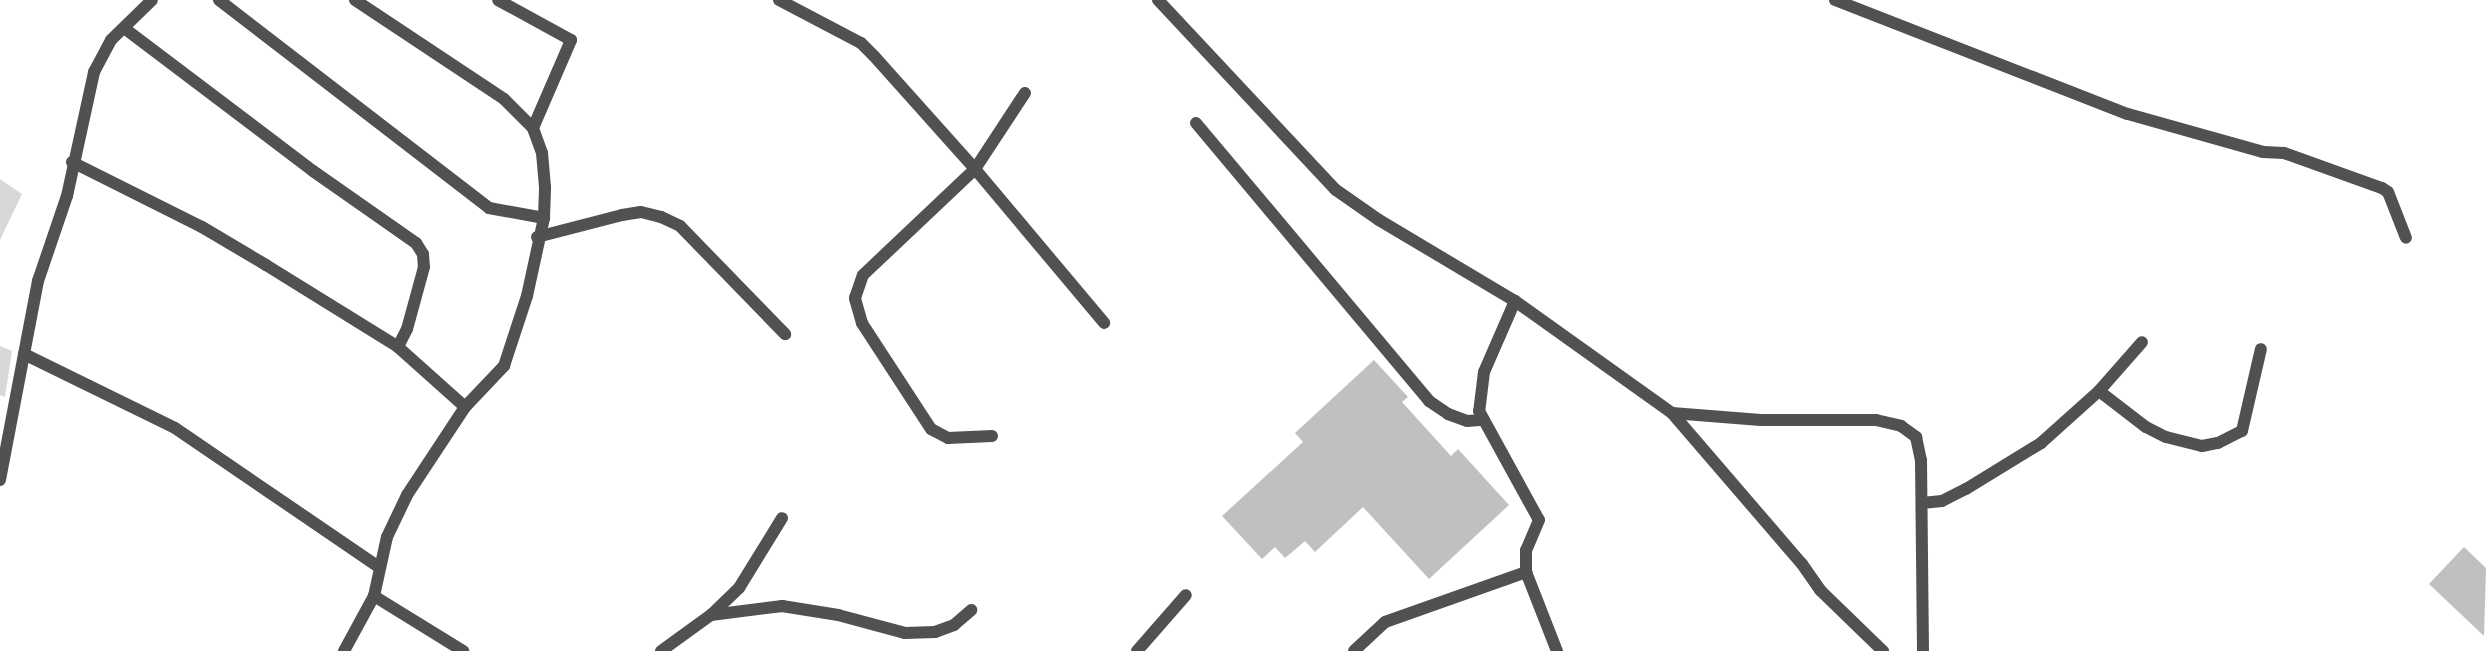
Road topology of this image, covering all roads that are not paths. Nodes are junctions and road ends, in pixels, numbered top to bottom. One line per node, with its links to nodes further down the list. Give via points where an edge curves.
1 (152, 0): 8 (street)
2 (219, 0): 14 (street, via 489,208)
3 (355, 0): 11 (street, via 504,99)
4 (498, 0): 11 (street, via 571,40)
5 (779, 0): 13 (street, via 861,43)
6 (1158, 0): 17 (street, via 1336,190 1378,220)
7 (1835, 0): 16 (street, via 2128,114 2263,152 2284,153 2382,188 2388,192)
8 (124, 28): 12 (street, via 111,40 94,72); 21 (street, via 321,178 416,243 423,254 424,267 408,328)
9 (1025, 93): 13 (street)
10 (1196, 123): 27 (street, via 1430,401 1457,418)
11 (532, 128): 14 (street, via 542,153)
12 (72, 162): 21 (street, via 201,226); 23 (street, via 61,220 38,281)
13 (975, 169): 18 (street); 28 (street, via 863,275 855,298 862,323 931,429 948,438)
14 (544, 218): 15 (street)
15 (537, 237): 19 (street, via 622,215 661,217 680,226); 25 (street, via 527,296 504,366)
16 (2406, 238)
17 (1515, 301): 26 (street); 27 (street, via 1484,372 1479,411)
18 (1104, 323)
19 (785, 334)
20 (2142, 342): 24 (street)
21 (398, 347): 25 (street)
22 (2261, 350): 24 (street, via 2242,431 2218,443 2202,446 2166,437 2146,427)
23 (24, 354): 29 (street); 32 (street, via 175,428)
24 (2099, 391): 30 (street, via 2041,443 2006,467 1942,501)
25 (465, 407): 32 (street, via 436,445 407,495 387,537)
26 (1672, 413): 30 (street, via 1761,420 1876,420 1901,426 1916,437); 44 (street, via 1820,590)
27 (1483, 420): 33 (street, via 1539,520 1526,550)
28 (992, 436)
29 (0, 480)
30 (1922, 503): 45 (street)
31 (782, 518): 37 (street, via 739,588)
32 (380, 568): 35 (street)
33 (1526, 572): 42 (street, via 1385,622); 43 (street)
34 (1186, 595): 41 (street)
35 (374, 596): 38 (street); 39 (street)
36 (971, 610): 37 (street, via 954,625 935,632 904,633 838,615 782,606)
37 (711, 615): 40 (street)
38 (344, 651)
39 (463, 651)
40 (661, 651)
41 (1137, 651)
42 (1354, 651)
43 (1557, 651)
44 (1883, 651)
45 (1923, 651)

